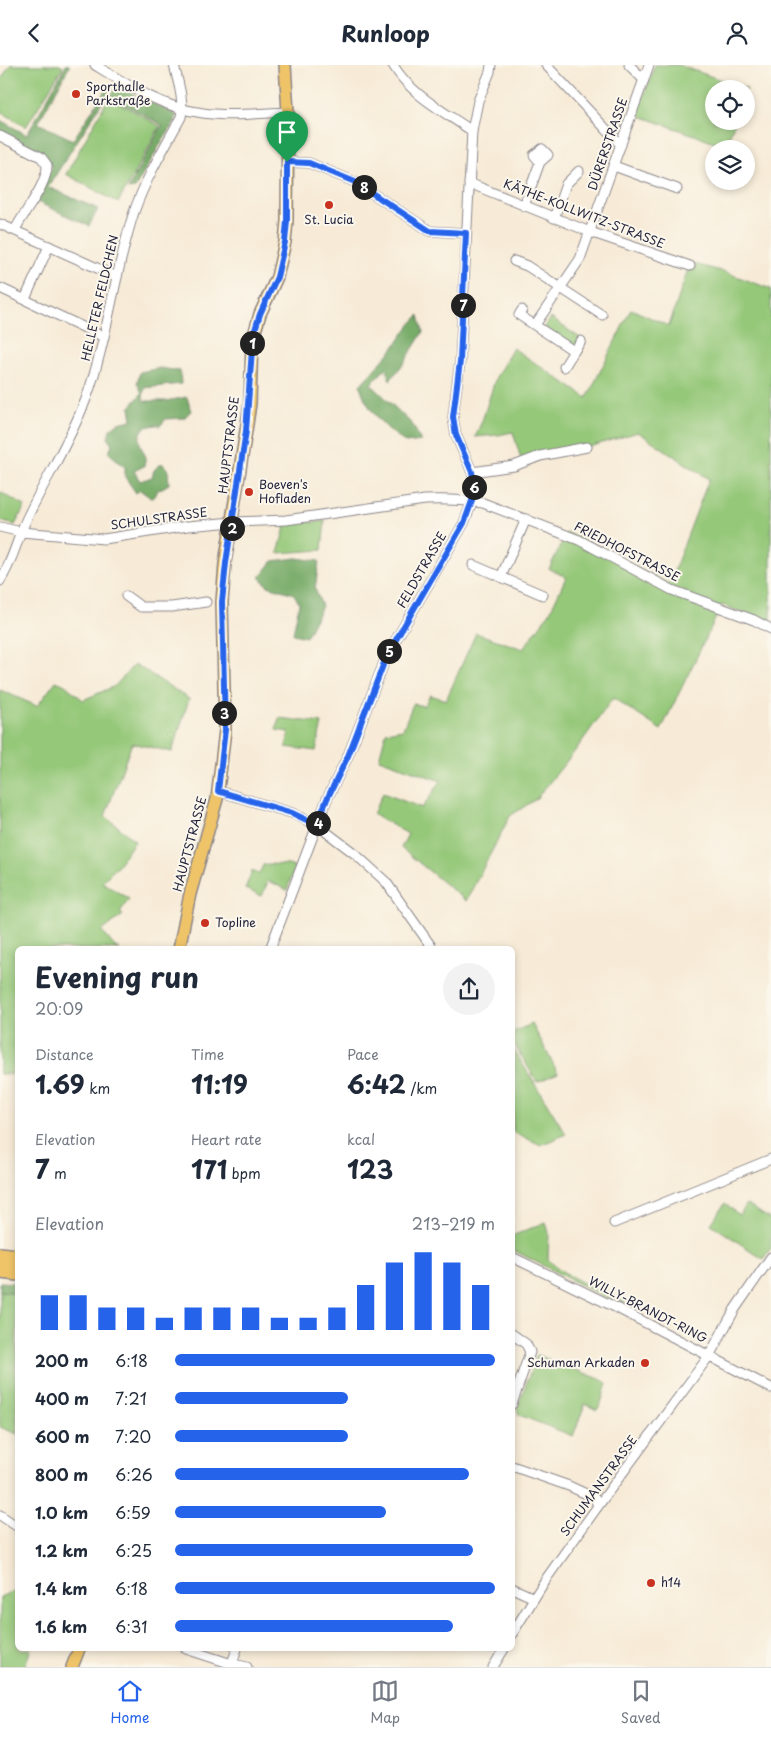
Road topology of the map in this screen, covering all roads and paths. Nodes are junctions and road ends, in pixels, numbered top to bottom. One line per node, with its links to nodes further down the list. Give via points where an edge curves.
1 (95, 65): 10 (street, via 147,95)
2 (174, 65): 10 (street)
3 (285, 65): 11 (main road, HAUPTSTRASSE)
4 (393, 65): 12 (street, via 415,92)
5 (491, 65): 12 (street, FELDSTRASSE, via 478,101)
6 (546, 65): 14 (street)
7 (630, 65): 9 (street)
8 (649, 65): 9 (street, DÜRERSTRASSE)
9 (644, 80): 14 (street, DÜRERSTRASSE)
10 (182, 108): 11 (street, via 212,114); 30 (street, HELLETER FELDCHEN, via 140,196)
11 (288, 112): 15 (main road, HAUPTSTRASSE)
12 (472, 131): 19 (street, FELDSTRASSE)
13 (0, 136): 24 (street, via 41,157 47,165 39,189)
14 (621, 145): 17 (street, DÜRERSTRASSE)
15 (287, 162): 26 (street, via 309,163 355,182 430,231); 45 (main road, HAUPTSTRASSE, via 285,242 277,277 253,336 250,404)
16 (540, 162): 21 (street)
17 (614, 167): 20 (street); 25 (street, DÜRERSTRASSE)
18 (579, 171): 22 (street, via 566,184)
19 (469, 183): 21 (street, KÄTHE-KOLLWITZ-STRASSE); 26 (street, FELDSTRASSE)
20 (677, 189)
21 (524, 206): 22 (street, KÄTHE-KOLLWITZ-STRASSE)
22 (554, 218): 25 (street, KÄTHE-KOLLWITZ-STRASSE)
23 (0, 223): 24 (street)
24 (14, 230): 27 (street)
25 (590, 232): 29 (street, KÄTHE-KOLLWITZ-STRASSE); 32 (street, DÜRERSTRASSE, via 580,259)
26 (466, 233): 42 (street, FELDSTRASSE, via 454,422 456,435)
27 (49, 246): 30 (street); 33 (street)
28 (514, 261): 32 (street, via 527,265)
29 (690, 266)
30 (117, 277): 37 (street, HELLETER FELDCHEN)
31 (0, 288): 33 (street)
32 (560, 288): 35 (street); 36 (street, DÜRERSTRASSE)
33 (25, 299): 37 (street)
34 (522, 310): 36 (street, via 519,315)
35 (602, 315)
36 (535, 325): 39 (street)
37 (104, 337): 47 (street, HELLETER FELDCHEN, via 80,415)
38 (581, 341): 39 (street)
39 (574, 351): 40 (street)
40 (564, 367)
41 (587, 447): 42 (street, via 540,455 514,466)
42 (472, 472): 43 (street, FELDSTRASSE)
43 (472, 501): 44 (street, FRIEDHOFSTRASSE); 45 (street, FRIEDHOFSTRASSE, via 425,500 286,520); 56 (street, FELDSTRASSE, via 464,523 387,655)
44 (526, 519): 49 (street); 54 (street, FRIEDHOFSTRASSE, via 579,540 672,590)
45 (233, 522): 47 (street, SCHULSTRASSE, via 104,539); 55 (main road, HAUPTSTRASSE, via 219,602 225,730)
46 (0, 527): 47 (street, SCHULSTRASSE)
47 (21, 532): 50 (street, HELLETER FELDCHEN)
48 (473, 565): 49 (street)
49 (501, 577): 51 (street)
50 (0, 581)
51 (543, 595)
52 (126, 596): 53 (street, via 141,607)
53 (206, 602)
54 (771, 629)
55 (218, 791): 56 (street, via 292,813); 57 (main road, HAUPTSTRASSE)
56 (317, 825): 58 (street, FELDSTRASSE); 59 (street, via 386,882)
57 (180, 946)
58 (271, 946)
59 (431, 946)
60 (771, 1159): 61 (street)
61 (614, 1223)
62 (0, 1253): 63 (main road)
63 (15, 1255)
64 (771, 1257): 71 (street, SCHUMANSTRASSE, via 735,1309)
65 (515, 1258): 71 (street, WILLY-BRANDT-RING)
66 (0, 1263): 67 (main road)
67 (15, 1265)
68 (0, 1273): 69 (main road)
69 (15, 1275)
70 (515, 1336): 73 (street, via 530,1352)
71 (709, 1357): 72 (street, WILLY-BRANDT-RING); 75 (street, SCHUMANSTRASSE)
72 (771, 1388)
73 (515, 1395)
74 (515, 1467): 75 (street, via 595,1498)
75 (598, 1506): 79 (street, SCHUMANSTRASSE)
76 (0, 1515): 77 (street)
77 (15, 1525)
78 (515, 1589): 79 (street)
79 (534, 1598): 80 (street, SCHUMANSTRASSE)
80 (515, 1629)
81 (78, 1651): 86 (main road)
82 (193, 1651): 85 (street)
83 (236, 1651): 85 (street)
84 (503, 1651): 88 (street)
85 (232, 1663): 87 (street)
86 (72, 1667)
87 (247, 1667)
88 (493, 1667)

